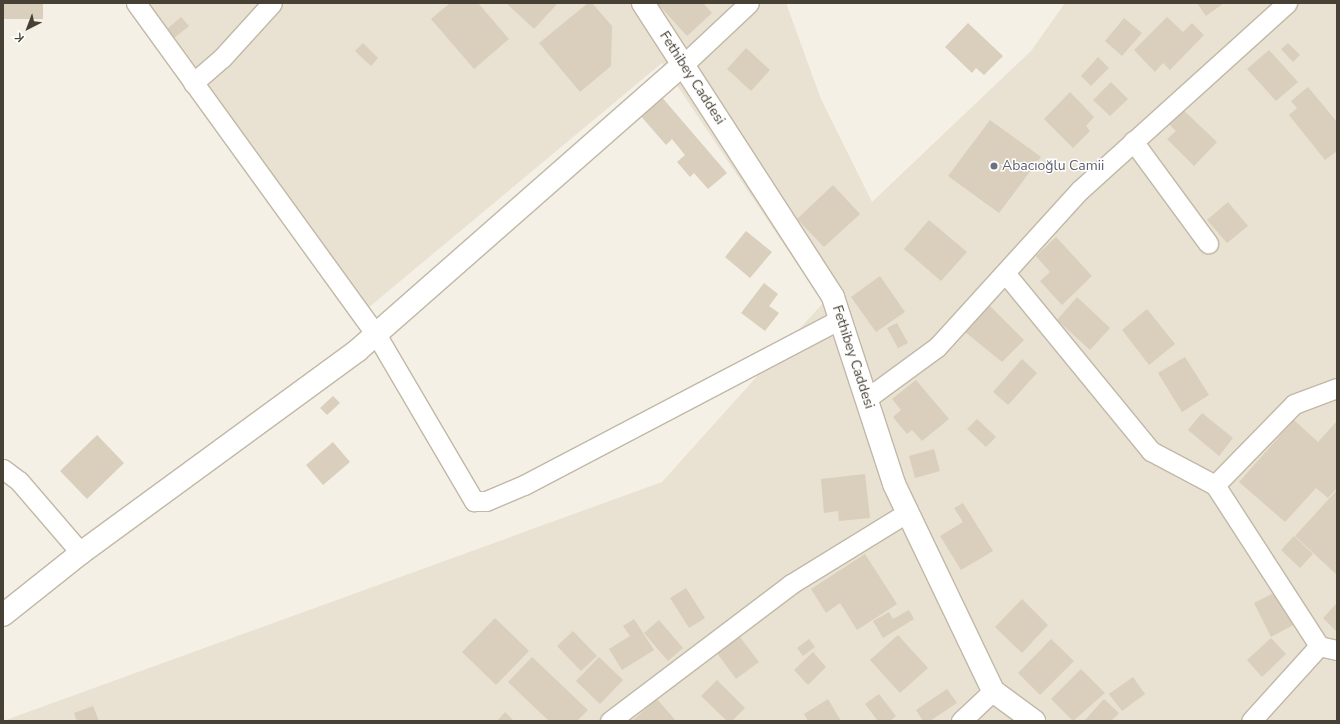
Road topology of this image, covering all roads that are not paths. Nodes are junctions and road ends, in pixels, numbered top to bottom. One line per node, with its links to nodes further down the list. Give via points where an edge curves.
1 (136, 3): 7 (street)
2 (272, 3): 7 (street, via 222,58)
3 (643, 3): 6 (street, Fethibey Caddesi)
4 (749, 3): 6 (street)
5 (1287, 3): 8 (street)
6 (684, 64): 11 (street, Fethibey Caddesi, via 833,297); 12 (street)
7 (193, 83): 12 (street)
8 (1133, 141): 9 (street); 10 (street, via 1080,190)
9 (1208, 243)
10 (1006, 274): 14 (street, via 937,347); 16 (street, via 1151,451)
11 (840, 319): 12 (street, via 524,486 486,501 474,501); 14 (street, Fethibey Caddesi)
12 (376, 334): 18 (street)
13 (1337, 388): 16 (street, via 1294,404)
14 (866, 399): 17 (street, Fethibey Caddesi, via 894,484)
15 (3, 469): 18 (street, via 19,481)
16 (1215, 485): 20 (street)
17 (908, 512): 21 (street, Fethibey Caddesi); 22 (street, via 791,584)
18 (81, 553): 19 (street)
19 (3, 615)
20 (1328, 648): 25 (street)
21 (993, 691): 23 (street); 24 (street, Fethibey Caddesi)
22 (610, 721)
23 (961, 721)
24 (1034, 721)
25 (1251, 721)

